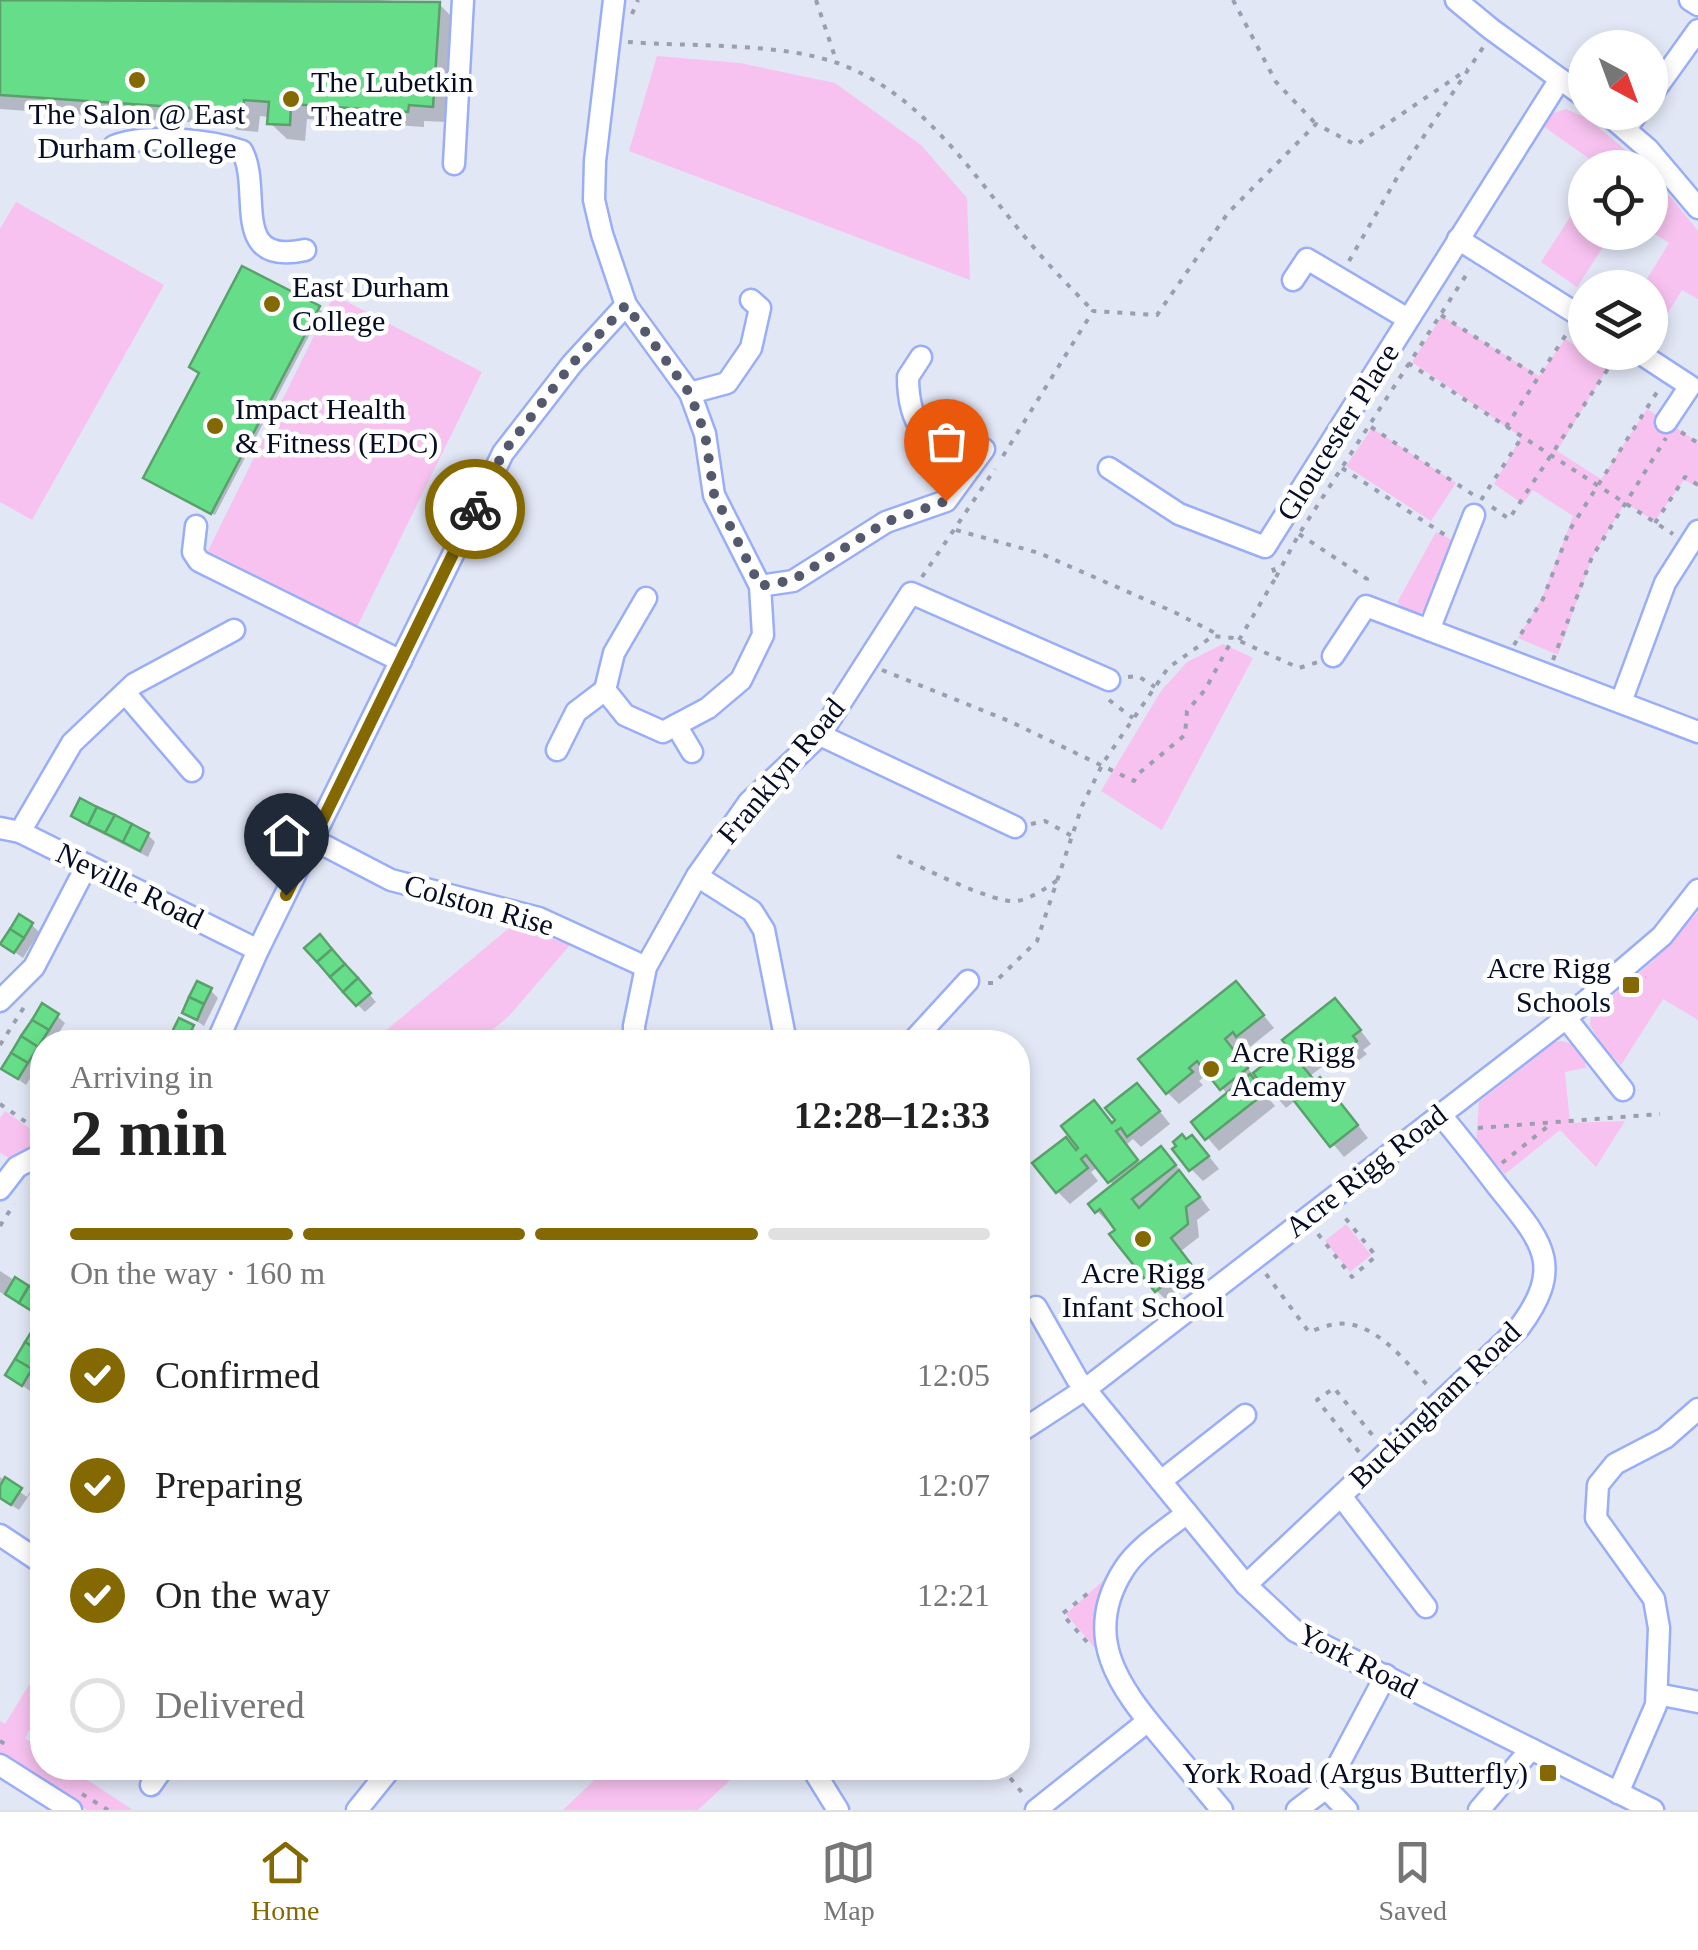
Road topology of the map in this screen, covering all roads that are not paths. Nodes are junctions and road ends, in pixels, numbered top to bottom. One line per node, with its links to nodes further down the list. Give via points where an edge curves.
1 (463, 0): 12 (street)
2 (614, 0): 18 (street, via 594,200)
3 (1456, 0): 8 (street)
4 (1690, 0): 5 (street)
5 (1698, 5)
6 (1698, 30): 7 (street)
7 (1668, 71)
8 (1560, 79): 9 (street); 14 (street, Gloucester Place)
9 (1568, 85)
10 (1637, 130): 13 (street)
11 (114, 146): 15 (street, via 131,139 242,151 250,164 256,234 265,247 285,254)
12 (454, 164)
13 (1698, 208)
14 (1458, 239): 19 (street); 20 (street, Gloucester Place)
15 (305, 250)
16 (1293, 280): 20 (street, Gloucester Place, via 1307,259)
17 (750, 300): 23 (street, via 760,308 751,348 727,383)
18 (626, 305): 23 (street); 36 (street, via 503,453)
19 (1568, 308)
20 (1408, 319): 27 (street, Gloucester Place, via 1266,547 1179,514)
21 (921, 358): 26 (street, via 908,377 918,427)
22 (1665, 370): 24 (street, via 1690,386)
23 (690, 394): 31 (street, via 705,434 714,494)
24 (1669, 424)
25 (984, 449): 26 (street)
26 (970, 468): 31 (street, via 946,501 886,522 793,580)
27 (1108, 468)
28 (1477, 508): 34 (street)
29 (196, 526): 36 (street, via 199,561)
30 (1694, 529): 40 (street, via 1665,583)
31 (760, 586): 41 (street, via 763,636 740,680)
32 (646, 598): 38 (street, via 614,653)
33 (234, 630): 39 (street)
34 (1429, 630): 35 (street, via 1366,606); 40 (street)
35 (1333, 656)
36 (402, 661): 49 (street)
37 (1109, 680): 43 (street, Franklyn Road, via 911,593)
38 (605, 690): 41 (street, via 625,715 664,732); 44 (street, via 576,712)
39 (124, 693): 46 (street); 48 (street, via 72,743)
40 (1621, 702): 42 (street)
41 (676, 725): 45 (street)
42 (1698, 732)
43 (820, 735): 47 (street); 51 (street, Franklyn Road, via 748,802)
44 (557, 750)
45 (692, 752)
46 (192, 771)
47 (1015, 827)
48 (10, 830): 50 (street, Neville Road)
49 (314, 840): 53 (street); 54 (street, Colston Rise, via 391,880 539,918)
50 (87, 865): 53 (street, Neville Road); 56 (street, via 34,967)
51 (696, 876): 54 (street, Franklyn Road); 60 (street, via 752,911 764,930)
52 (1698, 890): 57 (street, Acre Rigg Road, via 1662,936)
53 (258, 950): 58 (street)
54 (646, 967): 59 (street, Franklyn Road)
55 (968, 981): 61 (street)
56 (0, 1000)
57 (1566, 1018): 62 (street); 63 (street, Acre Rigg Road)
58 (222, 1030)
59 (634, 1030)
60 (784, 1030)
61 (923, 1030)
62 (1623, 1090)
63 (1447, 1122): 67 (street, Acre Rigg Road, via 1330,1199); 72 (street, Buckingham Road, via 1539,1239 1544,1267 1538,1302 1519,1328)
64 (30, 1160): 65 (street)
65 (0, 1189)
66 (1036, 1306): 67 (street, York Road)
67 (1087, 1388): 70 (street, Acre Rigg Road); 71 (street, York Road)
68 (1698, 1409): 79 (street, via 1665,1438 1615,1464 1598,1485 1596,1518 1654,1599)
69 (1245, 1414): 71 (street)
70 (1030, 1425)
71 (1161, 1481): 73 (street, York Road)
72 (1341, 1496): 76 (street, Buckingham Road); 77 (street, Buckingham Road)
73 (1187, 1513): 76 (street, York Road); 81 (street, via 1126,1566 1108,1599 1104,1634 1113,1671)
74 (0, 1536): 75 (street)
75 (30, 1555)
76 (1246, 1586): 78 (street, York Road, via 1294,1632)
77 (1426, 1607)
78 (1386, 1675): 82 (street, York Road); 86 (street)
79 (1657, 1694): 80 (street); 87 (street)
80 (1698, 1702)
81 (1148, 1722): 88 (street); 92 (street)
82 (1531, 1749): 87 (street, York Road); 95 (street)
83 (0, 1765): 90 (street)
84 (382, 1780): 91 (street)
85 (818, 1780): 89 (street)
86 (1326, 1788): 93 (street); 94 (street)
87 (1618, 1792): 96 (street, York Road)
88 (1032, 1805)
89 (830, 1807)
90 (71, 1810)
91 (357, 1810)
92 (1222, 1810)
93 (1297, 1810)
94 (1347, 1810)
95 (1479, 1810)
96 (1653, 1810)

